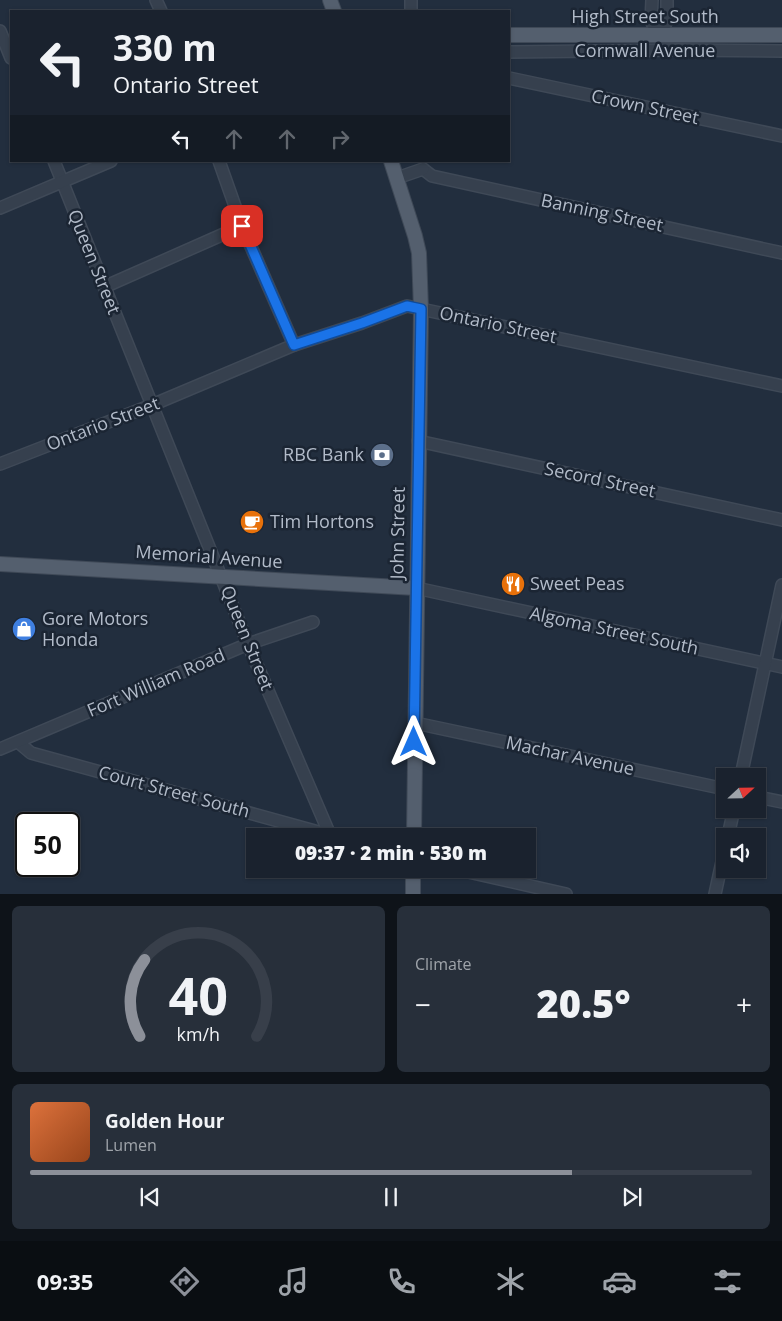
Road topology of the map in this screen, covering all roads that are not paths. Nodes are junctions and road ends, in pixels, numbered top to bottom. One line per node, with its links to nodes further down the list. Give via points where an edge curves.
1 (652, 0): 6 (street, via 652,21)
2 (667, 0): 6 (street, via 667,21)
3 (0, 31): 9 (street)
4 (510, 35): 6 (main road, High Street South)
5 (782, 35): 6 (main road, High Street South)
6 (660, 36)
7 (782, 51): 8 (street, Cornwall Avenue)
8 (510, 52)
9 (10, 56)
10 (510, 78): 11 (street, Crown Street)
11 (782, 136)
12 (54, 162): 18 (street, Queen Street)
13 (109, 162): 18 (street)
14 (219, 162): 20 (street)
15 (391, 162): 17 (main road, John Street)
16 (423, 165): 17 (street); 21 (street, Banning Street, via 432,176)
17 (397, 178): 23 (main road, John Street, via 419,253)
18 (63, 182): 19 (street); 22 (street, Queen Street)
19 (0, 208)
20 (242, 226): 22 (street); 24 (street)
21 (782, 253)
22 (104, 287): 26 (street, Queen Street)
23 (421, 309): 24 (street, Ontario Street, via 407,306); 25 (street, Ontario Street); 27 (main road, John Street)
24 (294, 345): 26 (street, Ontario Street)
25 (782, 386)
26 (152, 405): 28 (street, Ontario Street); 31 (street, Queen Street)
27 (418, 441): 29 (street, Secord Street); 33 (main road, John Street)
28 (1, 459)
29 (782, 520)
30 (0, 564): 31 (main road, Memorial Avenue)
31 (222, 576): 33 (main road, Memorial Avenue); 35 (street, Queen Street)
32 (782, 585): 36 (street)
33 (416, 588): 36 (street, Algoma Street South); 38 (main road, John Street)
34 (313, 622): 35 (street, Fort William Road)
35 (248, 644): 39 (street, Fort William Road); 46 (street, Queen Street)
36 (765, 663): 37 (street, Algoma Street South); 41 (street)
37 (782, 667)
38 (414, 723): 42 (street, Machar Avenue); 47 (main road, John Street)
39 (18, 742): 40 (street, Fort William Road); 45 (street, Court Street South, via 31,753)
40 (0, 749)
41 (743, 768)
42 (716, 787)
43 (766, 799): 44 (street)
44 (782, 802)
45 (303, 828)
46 (328, 828)
47 (414, 828)
48 (413, 878): 51 (main road)
49 (495, 878): 52 (street)
50 (718, 878): 53 (street)
51 (413, 894)
52 (566, 894)
53 (715, 894)

